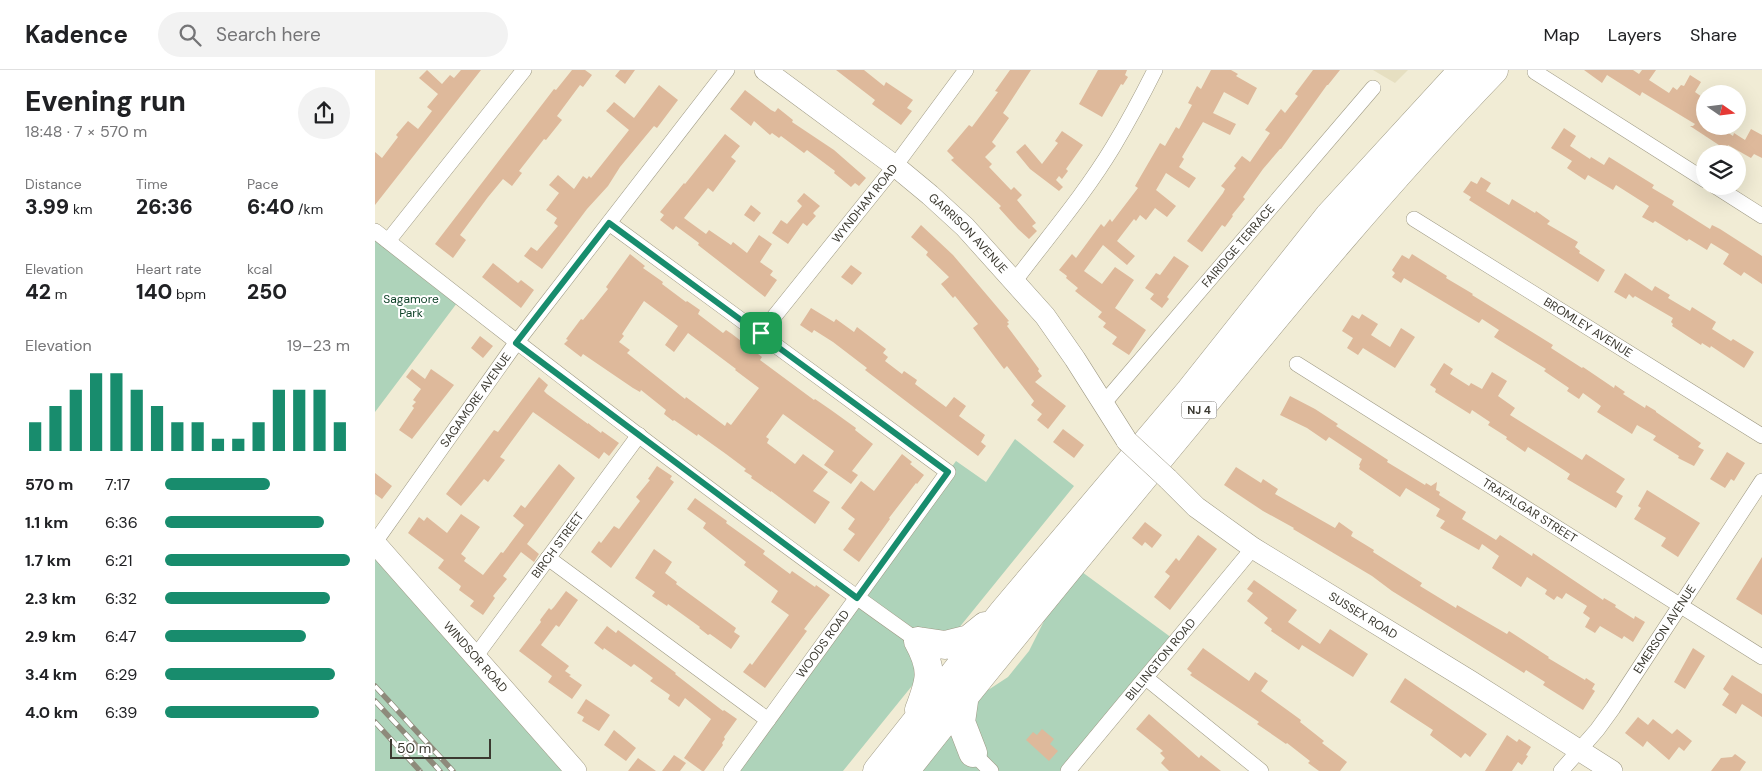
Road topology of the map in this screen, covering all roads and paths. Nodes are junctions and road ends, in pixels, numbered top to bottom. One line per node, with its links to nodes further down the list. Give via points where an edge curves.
1 (524, 70): 17 (street)
2 (727, 70): 15 (street, SAGAMORE AVENUE)
3 (765, 70): 10 (street, GARRISON AVENUE)
4 (966, 70): 10 (street, WYNDHAM ROAD)
5 (1155, 70): 18 (street, via 1112,148)
6 (1463, 70): 32 (highway, NJ 4, via 1329,216 1190,391)
7 (1494, 70): 37 (highway, NJ 4, via 1355,223)
8 (1535, 72): 11 (street)
9 (1373, 88): 22 (street, FAIRIDGE TERRACE)
10 (895, 166): 18 (street, GARRISON AVENUE, via 965,227); 19 (street, WYNDHAM ROAD)
11 (1696, 174)
12 (1729, 195): 13 (street)
13 (1762, 216)
14 (1414, 219): 24 (street, BROMLEY AVENUE)
15 (609, 223): 19 (street); 20 (street, SAGAMORE AVENUE)
16 (375, 231): 17 (street)
17 (388, 242): 20 (street)
18 (1014, 282): 22 (street, GARRISON AVENUE, via 1045,316)
19 (761, 333): 30 (street, WOODS ROAD, via 948,472)
20 (516, 343): 23 (street); 27 (street, SAGAMORE AVENUE)
21 (1297, 364): 31 (street, TRAFALGAR STREET)
22 (1103, 404): 25 (street, GARRISON AVENUE)
23 (639, 435): 29 (street, BIRCH STREET); 30 (street)
24 (1762, 436)
25 (1127, 441): 28 (street, SUSSEX ROAD, bridge, via 1196,507)
26 (1762, 481): 31 (street, EMERSON AVENUE)
27 (375, 543): 34 (street, WINDSOR ROAD)
28 (1253, 548): 36 (street, BILLINGTON ROAD); 40 (street, SUSSEX ROAD)
29 (548, 558): 34 (street, BIRCH STREET); 38 (street)
30 (857, 598): 33 (street); 38 (street, WOODS ROAD)
31 (1681, 605): 35 (street, TRAFALGAR STREET); 40 (street, EMERSON AVENUE, via 1613,708)
32 (1004, 611): 33 (highway, via 969,639 945,645); 39 (highway, NJ 4)
33 (918, 641): 39 (highway, via 926,656 929,682)
34 (475, 657): 43 (street, WINDSOR ROAD)
35 (1762, 657)
36 (1146, 678): 46 (street, BILLINGTON ROAD); 47 (street)
37 (965, 694): 41 (highway, via 961,722); 42 (highway, NJ 4)
38 (768, 720): 44 (street, WOODS ROAD)
39 (915, 722): 45 (highway, NJ 4)
40 (1580, 751): 48 (street, EMERSON AVENUE); 49 (street, SUSSEX ROAD)
41 (982, 762): 42 (highway, via 953,748 939,750)
42 (910, 765)
43 (576, 771)
44 (731, 771)
45 (877, 771)
46 (1068, 771)
47 (1261, 771)
48 (1561, 771)
49 (1612, 771)

